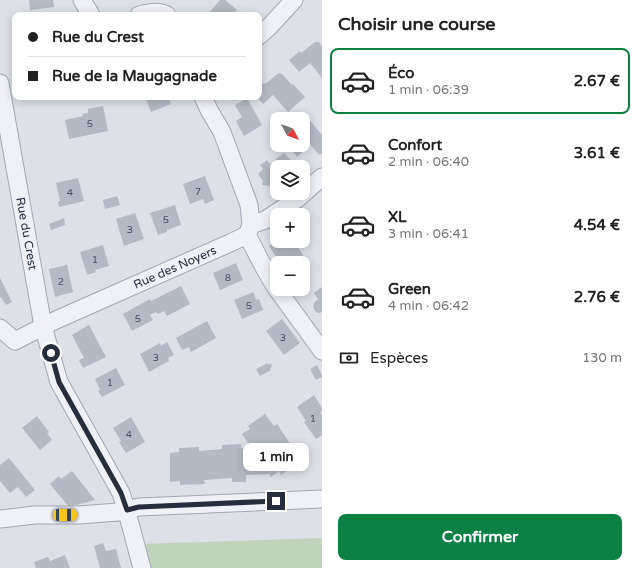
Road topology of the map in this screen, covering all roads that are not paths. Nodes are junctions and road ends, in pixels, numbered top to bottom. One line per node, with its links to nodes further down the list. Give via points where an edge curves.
1 (82, 0): 3 (street)
2 (294, 0): 4 (street)
3 (89, 12)
4 (262, 33)
5 (0, 83): 11 (street, Rue du Crest)
6 (204, 100): 8 (street, via 222,132 249,205)
7 (322, 177): 8 (street, Rue des Noyers, via 297,198)
8 (248, 230): 9 (street); 11 (street, Rue des Noyers, via 230,243)
9 (270, 280)
10 (282, 296): 13 (street)
11 (43, 326): 12 (street, Rue des Noyers, via 14,341); 15 (street, Rue du Crest, via 59,382 121,493)
12 (0, 328)
13 (322, 351)
14 (322, 499): 15 (street, via 139,507)
15 (127, 510): 16 (street); 17 (street, Rue du Crest)
16 (0, 519)
17 (142, 568)

